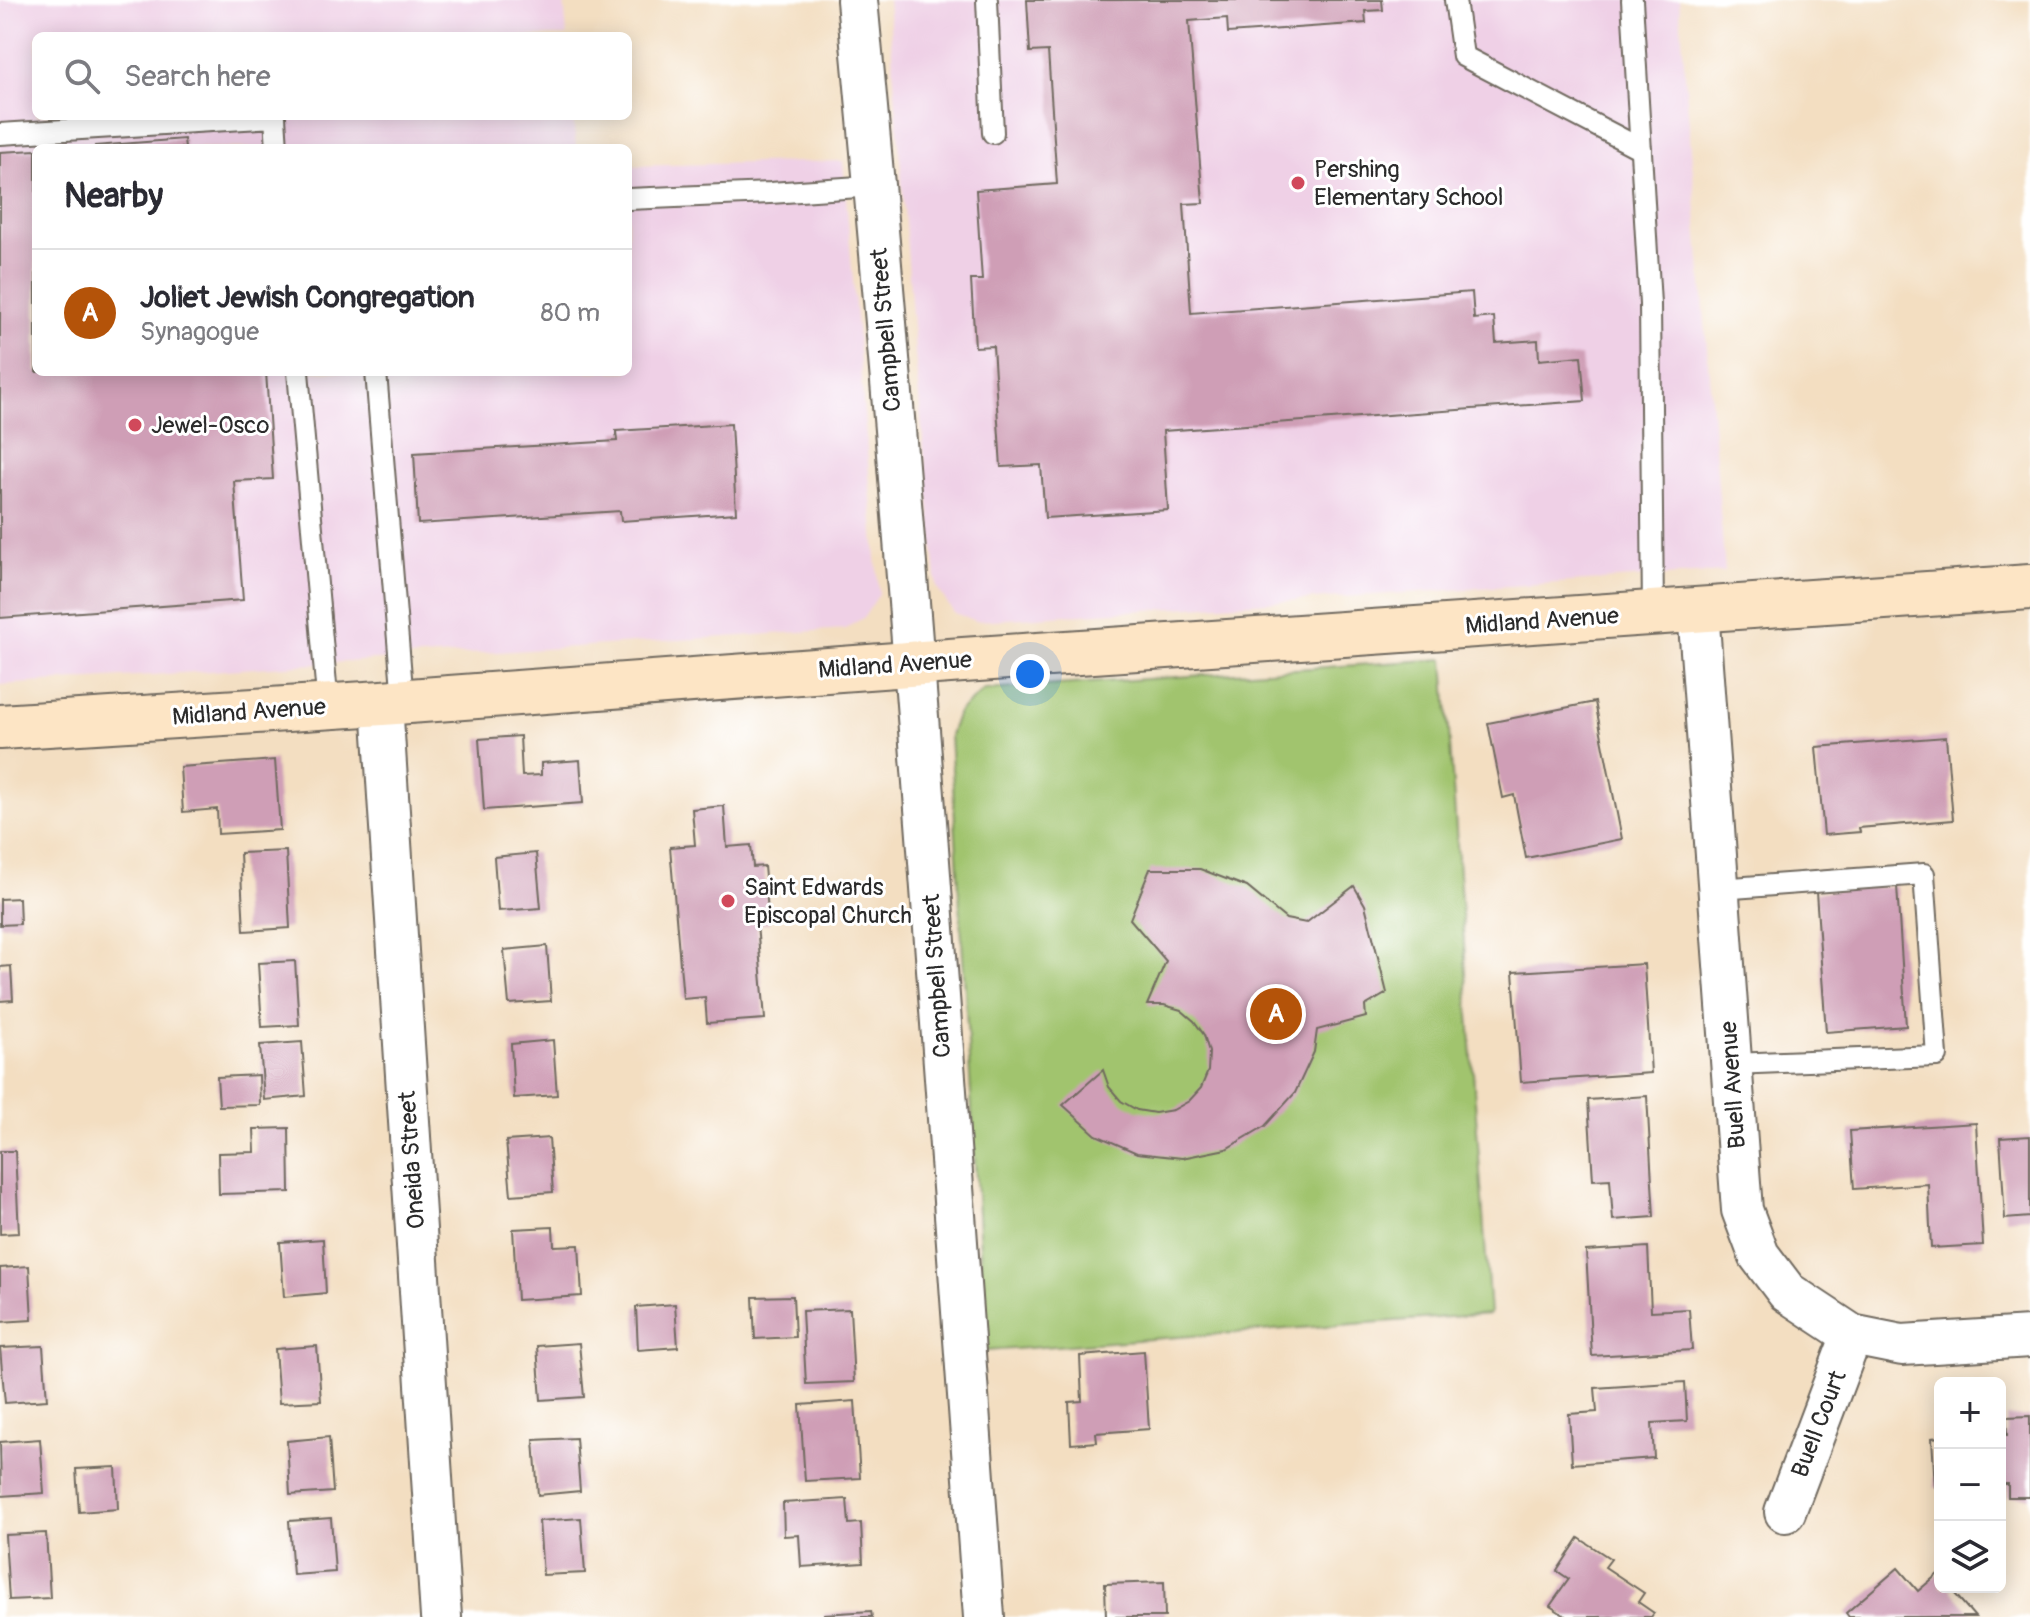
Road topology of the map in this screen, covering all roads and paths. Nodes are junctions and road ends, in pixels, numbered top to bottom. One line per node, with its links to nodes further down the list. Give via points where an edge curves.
1 (857, 0): 11 (street, Campbell Street)
2 (987, 0): 7 (lane)
3 (1455, 0): 10 (lane, via 1463,56)
4 (1632, 0): 10 (lane)
5 (226, 120): 8 (lane)
6 (275, 120): 9 (lane)
7 (993, 133)
8 (0, 134)
9 (277, 144)
10 (1641, 149): 17 (lane, via 1650,304)
11 (874, 186): 12 (lane); 18 (street, Campbell Street)
12 (632, 199)
13 (298, 376): 20 (lane)
14 (376, 376): 19 (lane)
15 (2030, 587): 16 (main road, Midland Avenue)
16 (1698, 610): 17 (main road, Midland Avenue); 22 (street, Buell Avenue)
17 (1653, 613): 18 (main road, Midland Avenue)
18 (915, 663): 19 (main road, Midland Avenue); 28 (street, Campbell Street)
19 (392, 702): 20 (main road, Midland Avenue); 27 (street, Oneida Street)
20 (328, 707): 21 (main road, Midland Avenue)
21 (0, 727)
22 (1719, 889): 23 (street, Buell Avenue); 23 (lane, via 1924,874 1937,1056)
23 (1732, 1064): 24 (street, Buell Avenue, via 1742,1210 1759,1255 1787,1292)
24 (1852, 1335): 25 (street, Buell Avenue, via 1902,1345); 26 (street, Buell Court)
25 (2030, 1337)
26 (1785, 1512)
27 (441, 1617)
28 (984, 1617)

